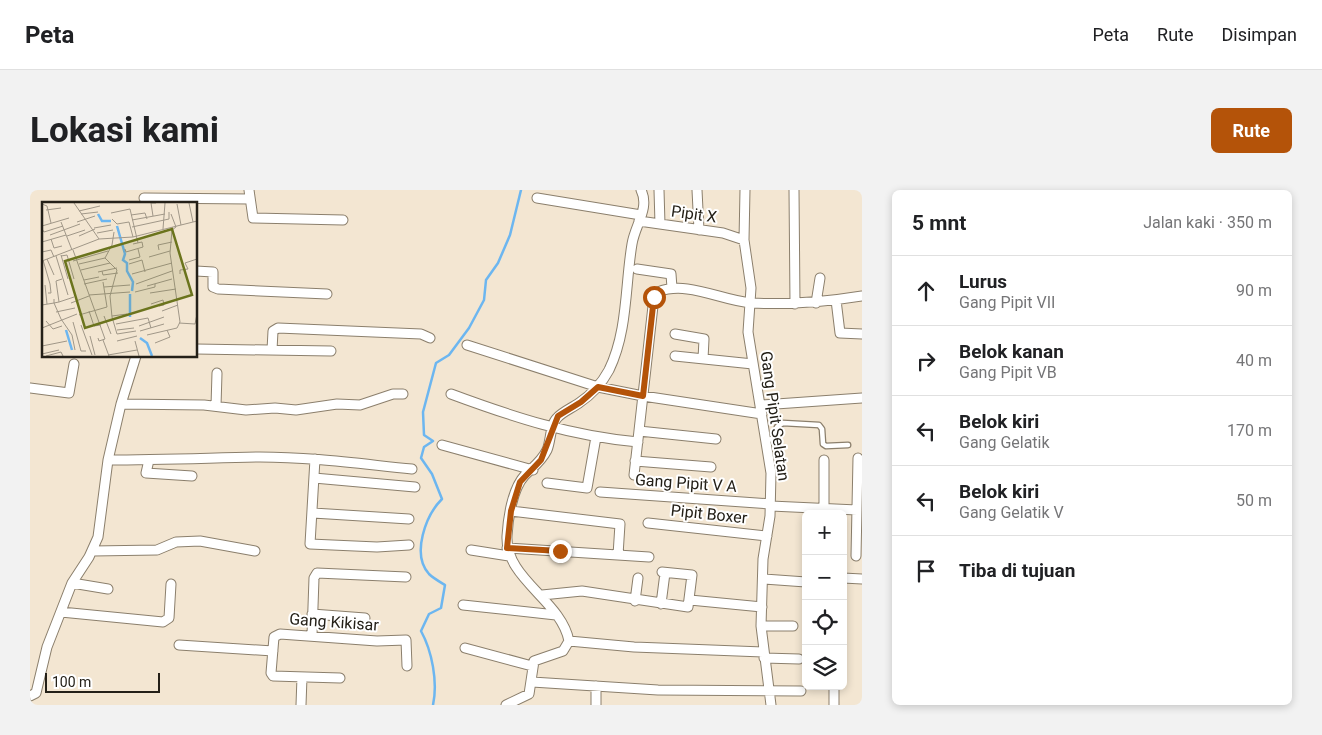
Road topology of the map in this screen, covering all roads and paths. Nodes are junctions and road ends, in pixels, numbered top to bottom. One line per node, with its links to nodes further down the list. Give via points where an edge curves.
1 (641, 190): 9 (street, via 645,200)
2 (659, 190): 11 (street)
3 (697, 190): 12 (street)
4 (745, 190): 13 (street, Gang Pipit Selatan)
5 (794, 190): 23 (street)
6 (249, 195): 7 (street); 10 (street, via 253,218)
7 (144, 197)
8 (537, 198): 9 (street, Pipit X)
9 (640, 218): 11 (street, Pipit X); 37 (street, via 632,244 625,310 616,349)
10 (343, 220)
11 (660, 224): 12 (street, Pipit X)
12 (699, 230): 13 (street, Pipit X)
13 (744, 240): 21 (street, Gang Pipit Selatan, via 750,277)
14 (637, 269): 17 (street, via 671,274)
15 (198, 271): 18 (street, via 212,272 213,287 218,289)
16 (820, 278): 22 (street)
17 (672, 288): 21 (street); 41 (street, via 658,292 654,297)
18 (327, 294)
19 (862, 296): 20 (street)
20 (836, 300): 22 (street); 25 (street, via 840,333)
21 (749, 303): 23 (street); 35 (street, Gang Pipit Selatan, via 748,332)
22 (816, 303): 23 (street)
23 (795, 304)
24 (676, 334): 33 (street, via 704,339)
25 (862, 334)
26 (430, 338): 29 (street, via 421,334 278,328 273,331)
27 (467, 345): 37 (street)
28 (198, 348): 29 (street)
29 (272, 350): 30 (street)
30 (331, 351)
31 (675, 356): 33 (street)
32 (135, 358): 43 (street)
33 (703, 359): 35 (street)
34 (74, 364): 38 (street, via 69,392)
35 (753, 364): 45 (street, Gang Pipit Selatan)
36 (217, 373): 44 (street)
37 (598, 387): 41 (street); 46 (street, via 558,416)
38 (30, 388)
39 (403, 394): 44 (street, via 360,405 337,404 296,410)
40 (451, 394): 46 (street)
41 (643, 396): 45 (street); 47 (street)
42 (862, 398): 45 (street)
43 (121, 404): 44 (street); 56 (street)
44 (216, 406)
45 (762, 409): 50 (street, Gang Pipit Selatan)
46 (553, 429): 48 (street); 62 (street, via 547,450)
47 (639, 431): 49 (street); 51 (street)
48 (596, 437): 51 (street); 66 (street, via 587,488)
49 (716, 439)
50 (766, 440): 53 (lane, via 773,439 777,427 783,423 822,426 823,444); 69 (street, Gang Pipit Selatan, via 771,473)
51 (638, 442): 59 (street)
52 (442, 445): 62 (street)
53 (848, 445)
54 (858, 458): 73 (street)
55 (316, 459): 57 (street); 61 (street); 65 (street)
56 (108, 460): 57 (street); 81 (street, via 98,537)
57 (149, 460): 64 (street, via 146,473)
58 (824, 460): 71 (street)
59 (635, 461): 60 (street); 63 (street)
60 (711, 467)
61 (412, 469)
62 (532, 470): 74 (street, via 520,482)
63 (634, 475)
64 (192, 476)
65 (314, 478): 67 (street); 75 (street)
66 (547, 483)
67 (415, 487)
68 (600, 492): 69 (street, Gang Pipit V A)
69 (770, 505): 70 (street, Gang Pipit V A); 78 (street, Gang Pipit Selatan)
70 (815, 510)
71 (824, 510)
72 (847, 510): 73 (street, Gang Pipit V A)
73 (857, 510): 85 (street)
74 (511, 511): 83 (street); 84 (street, via 621,522)
75 (314, 514): 76 (street); 79 (street, via 310,544)
76 (409, 519)
77 (648, 523): 78 (street, Pipit Boxer)
78 (767, 536): 90 (street, Gang Pipit Selatan)
79 (409, 545)
80 (471, 550): 83 (street)
81 (93, 551): 82 (street, via 157,550 176,542 200,541); 93 (street)
82 (254, 551)
83 (508, 552): 84 (street); 96 (street, via 525,579)
84 (618, 555): 86 (street)
85 (856, 556)
86 (649, 558)
87 (406, 577): 103 (street, via 317,573)
88 (638, 578): 97 (street)
89 (847, 578): 91 (street)
90 (764, 579): 92 (street); 101 (street, Gang Pipit Selatan)
91 (862, 579)
92 (802, 582)
93 (72, 584): 95 (street); 102 (street)
94 (171, 584): 102 (street, via 169,618 163,622)
95 (108, 589)
96 (542, 595): 97 (street, via 575,591); 104 (street)
97 (635, 600): 99 (street)
98 (690, 600): 99 (street, via 687,607); 99 (street, via 692,575 664,572); 101 (street)
99 (661, 604)
100 (464, 605): 104 (street)
101 (762, 606): 106 (street, Gang Pipit Selatan)
102 (61, 612): 124 (street, via 47,647 36,693)
103 (312, 614): 105 (street); 108 (street)
104 (556, 615): 109 (street, via 565,625)
105 (365, 618)
106 (761, 626): 107 (street); 113 (street, Gang Pipit Selatan)
107 (793, 626)
108 (312, 635): 112 (street, Gang Kikisar, via 276,634); 115 (street, Gang Kikisar, via 377,641 406,640)
109 (569, 641): 113 (street); 116 (street, via 564,651 536,659)
110 (179, 645): 112 (street)
111 (465, 648): 116 (street)
112 (273, 651): 117 (street, via 273,676)
113 (764, 655): 114 (street); 123 (street, Gang Pipit Selatan)
114 (799, 659)
115 (407, 666)
116 (532, 666): 119 (street)
117 (302, 677): 118 (street); 125 (street)
118 (340, 678)
119 (532, 682): 120 (street); 126 (street, via 526,697)
120 (596, 686): 123 (street); 127 (street)
121 (834, 690): 129 (street)
122 (801, 691): 123 (street)
123 (769, 693): 128 (street, Gang Pipit Selatan)
124 (30, 696)
125 (301, 705)
126 (506, 705)
127 (596, 705)
128 (771, 705)
129 (834, 705)

